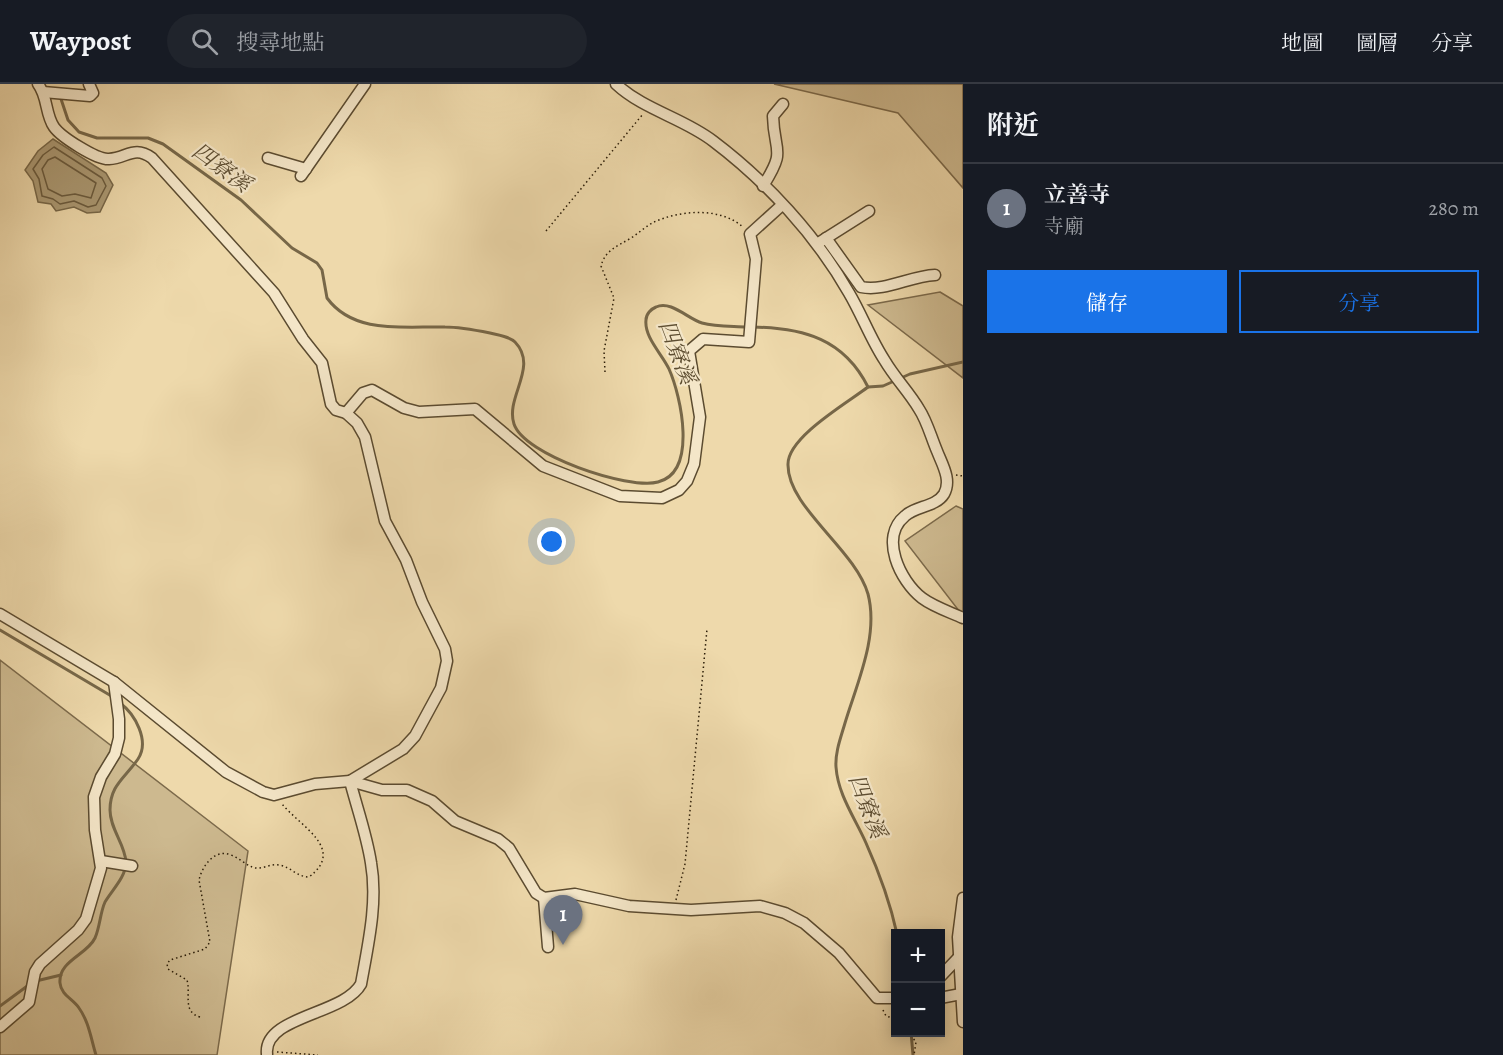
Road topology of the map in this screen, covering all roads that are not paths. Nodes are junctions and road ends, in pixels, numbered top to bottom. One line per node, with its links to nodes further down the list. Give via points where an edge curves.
1 (89, 84): 4 (street, via 93,93 90,96)
2 (365, 84): 6 (street, via 303,172)
3 (616, 84): 7 (street, via 704,134)
4 (40, 88): 12 (street, via 54,128 96,157 116,158 135,150 152,158 274,293 322,363 331,404)
5 (783, 104): 7 (street, via 773,116 778,159)
6 (268, 158)
7 (763, 186): 8 (street)
8 (782, 205): 10 (street); 12 (street, via 750,234 756,259 749,342 703,339 689,351 700,417 694,465 679,490 663,498 620,496 543,466 475,409 419,412 372,390 363,393)
9 (869, 211): 10 (street)
10 (822, 241): 11 (street, via 861,287 871,289); 14 (street, via 894,375 921,410 946,474 944,494 937,501 907,513 896,524 896,560 910,586 922,598)
11 (935, 275)
12 (346, 413): 16 (street, via 365,437 385,521 440,636 447,661 441,688 415,736 403,748)
13 (0, 614): 15 (street)
14 (963, 618)
15 (114, 682): 16 (street, via 226,772 263,792 274,795 315,784); 17 (street, via 119,738 116,754 100,777 94,798)
16 (350, 781): 19 (street, via 382,790 407,790 432,801 455,821 498,839 509,848 536,893); 29 (street, via 373,879 372,916 361,984 345,1002 295,1021 276,1033 268,1041)
17 (101, 861): 18 (street); 28 (street, via 86,919 40,964 29,1002)
18 (132, 866)
19 (544, 898): 21 (street); 26 (street, via 575,894 629,906 760,906 785,913 804,923 839,953 878,998)
20 (963, 898): 22 (street)
21 (548, 948)
22 (959, 957): 23 (street); 24 (street)
23 (945, 971)
24 (961, 994): 25 (street); 27 (street)
25 (945, 997)
26 (891, 998)
27 (963, 1022)
28 (0, 1028)
29 (267, 1054)

